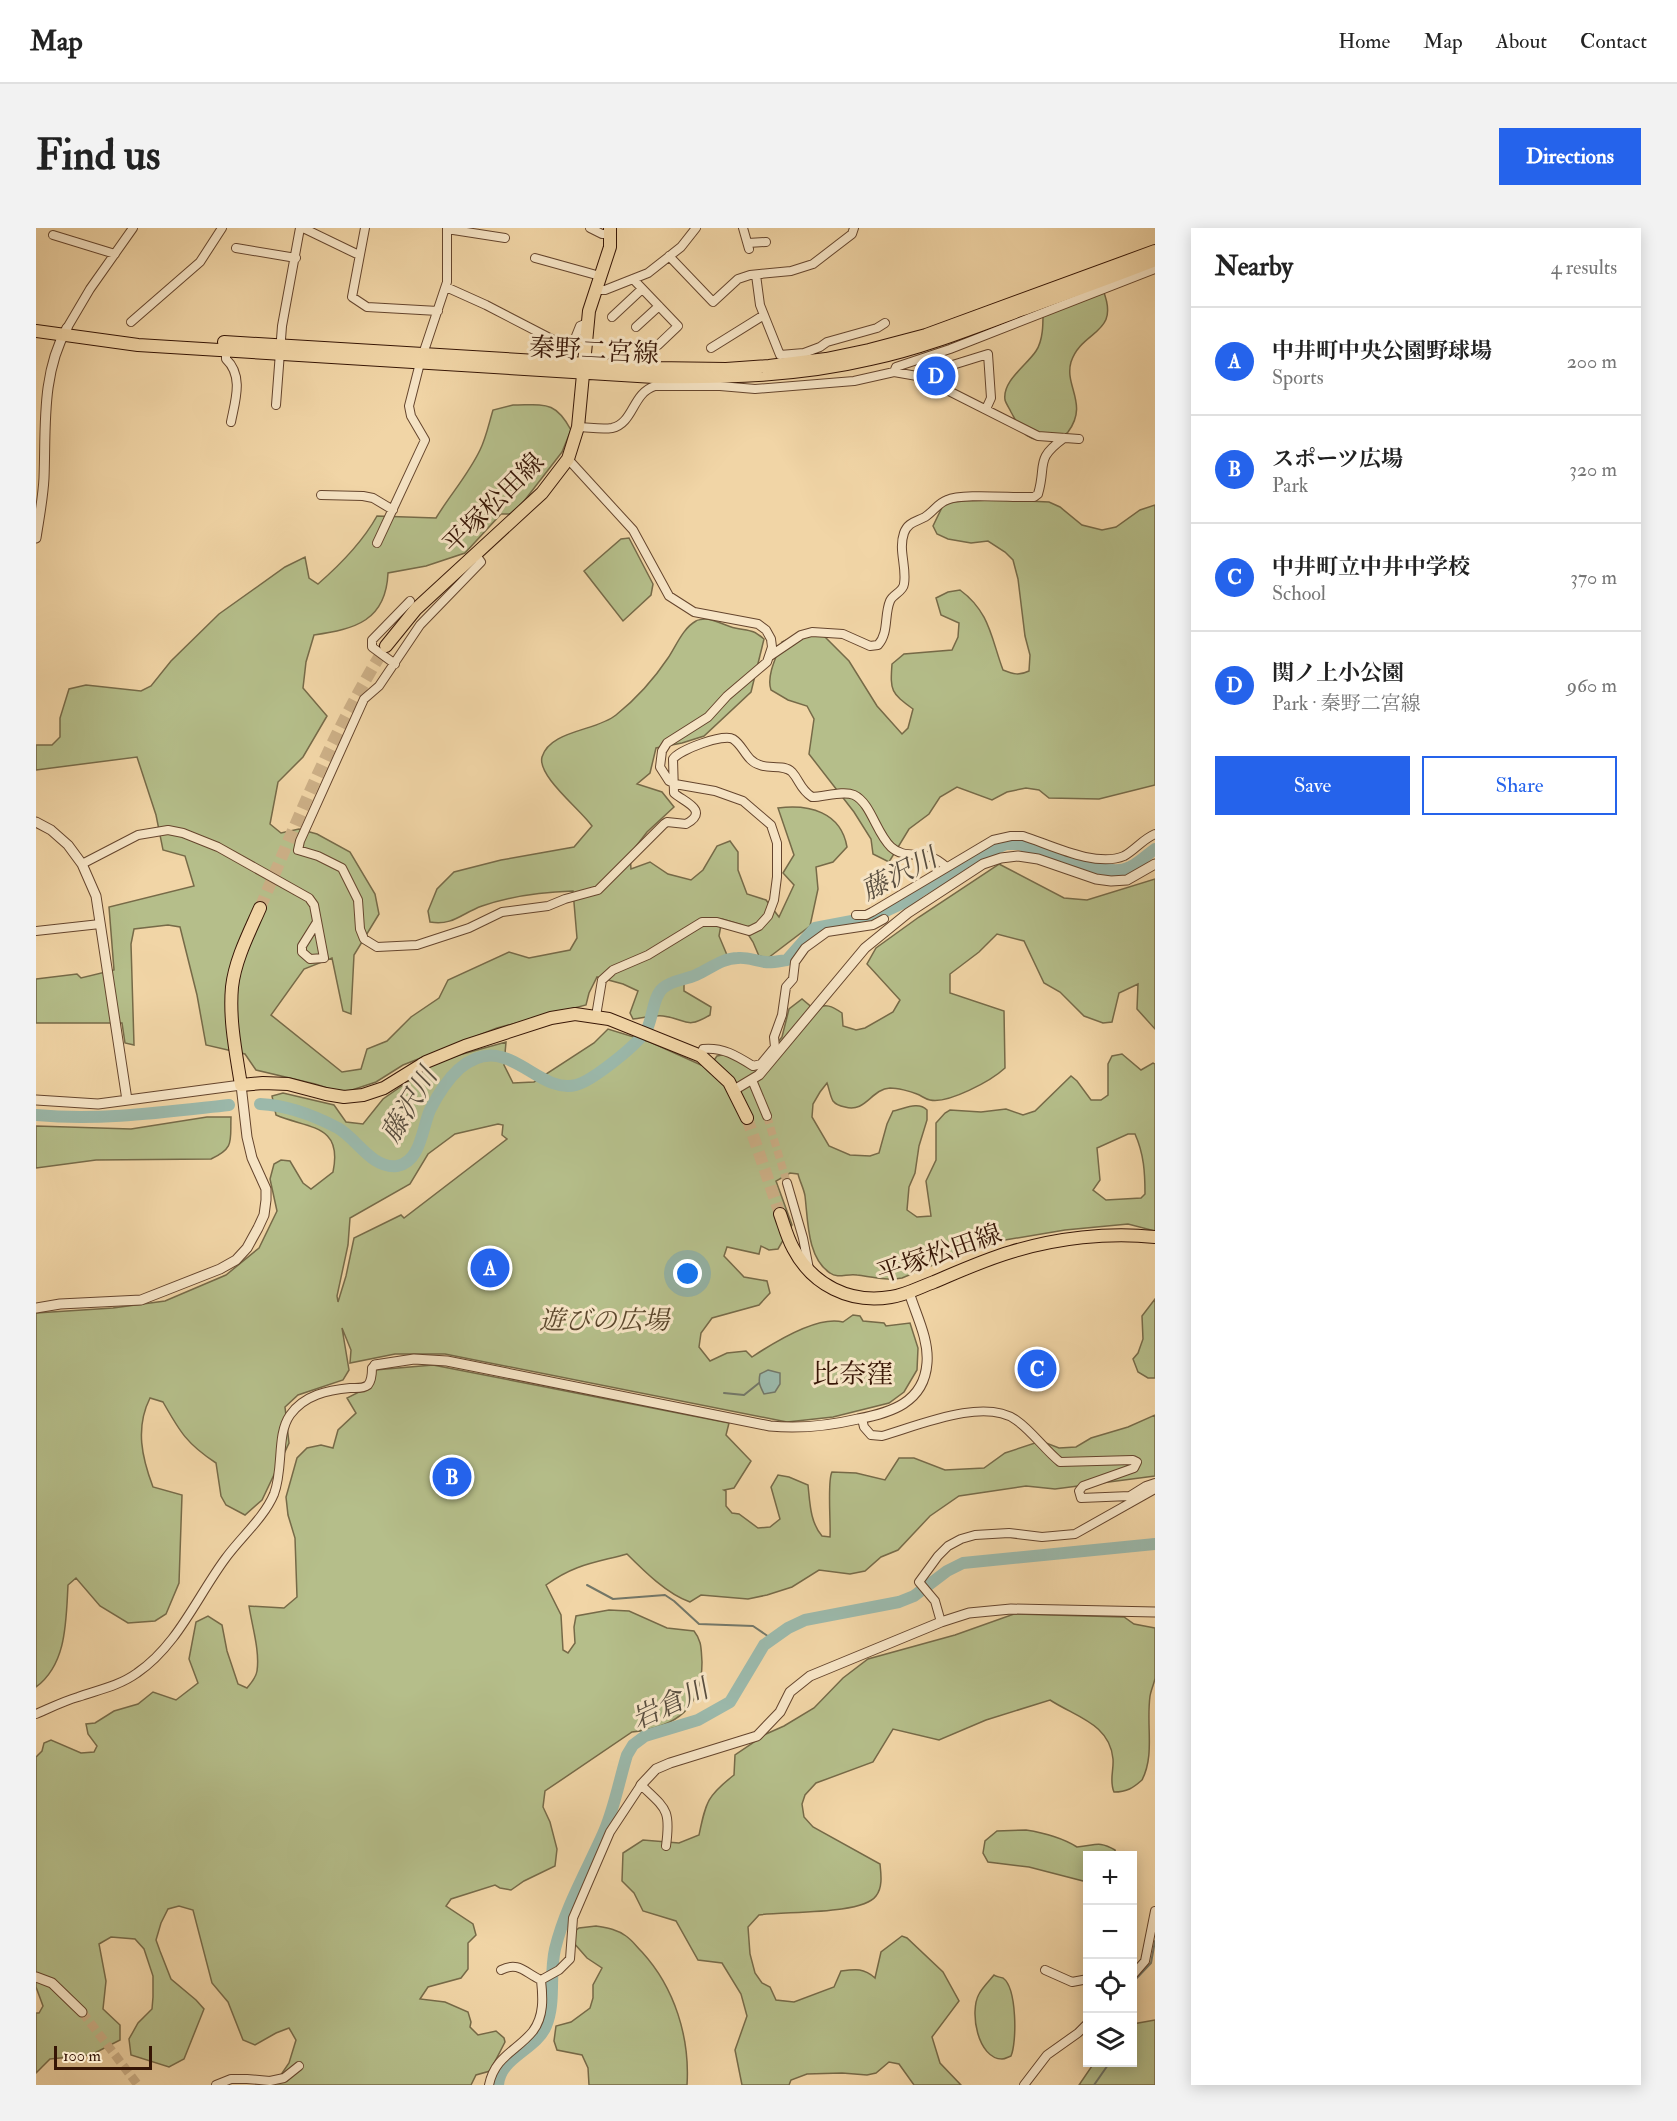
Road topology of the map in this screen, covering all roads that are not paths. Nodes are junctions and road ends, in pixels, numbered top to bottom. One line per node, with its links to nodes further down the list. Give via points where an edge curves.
1 (133, 228): 16 (street)
2 (222, 228): 35 (street, via 200,262)
3 (302, 228): 17 (street); 19 (street)
4 (365, 228): 17 (street)
5 (590, 228): 10 (street, via 602,234)
6 (696, 228): 18 (street)
7 (743, 228): 13 (street, via 748,246)
8 (854, 228): 24 (street, via 852,234 813,264)
9 (447, 229): 12 (street); 27 (street)
10 (610, 231): 25 (main road, 平塚松田線, via 610,247)
11 (53, 234): 16 (street)
12 (505, 238)
13 (766, 242)
14 (236, 248): 19 (street)
15 (1155, 251): 22 (main road)
16 (115, 254): 40 (street)
17 (359, 255): 31 (street, via 352,297 367,307)
18 (669, 256): 24 (street, via 713,302 738,279); 26 (street, via 648,273)
19 (296, 258): 43 (street)
20 (535, 258): 25 (street)
21 (1155, 261): 22 (main road)
22 (1136, 268): 23 (street); 46 (main road, 秦野二宮線, via 928,344 839,365 727,378); 47 (street, via 950,349 896,367)
23 (1155, 269)
24 (756, 275): 32 (street, via 756,291)
25 (600, 276): 29 (main road, 平塚松田線)
26 (633, 279): 28 (street); 29 (street)
27 (446, 287): 31 (street); 36 (street, via 571,349 580,326)
28 (642, 289): 30 (street); 33 (street)
29 (595, 290): 36 (main road, 平塚松田線)
30 (659, 306): 38 (street); 41 (street, via 678,326)
31 (438, 311): 45 (street)
32 (764, 315): 37 (street, via 780,356 804,353); 42 (street)
33 (612, 317)
34 (36, 322): 40 (main road, 秦野二宮線)
35 (131, 322)
36 (587, 323): 46 (main road, 平塚松田線)
37 (885, 323)
38 (636, 327)
39 (36, 331): 40 (main road, 秦野二宮線)
40 (65, 332): 43 (main road, 秦野二宮線); 44 (main road, 秦野二宮線, via 138,345); 58 (street, via 49,380 45,407 44,481)
41 (658, 345)
42 (711, 348)
43 (281, 350): 44 (main road, 秦野二宮線); 45 (main road, 秦野二宮線); 49 (street)
44 (226, 351): 51 (street, via 238,384)
45 (422, 359): 46 (main road, 秦野二宮線); 57 (street, via 409,406 425,440)
46 (584, 368): 52 (main road, 平塚松田線)
47 (894, 372): 48 (street); 52 (street, via 854,381 755,389 655,386 646,388 621,424 611,428)
48 (917, 376): 50 (street); 50 (street, via 988,354 991,398)
49 (276, 405)
50 (986, 409): 53 (street, via 1038,436)
51 (231, 422)
52 (578, 427): 55 (main road, 平塚松田線)
53 (1064, 438): 54 (street); 63 (street, via 1047,452 1038,494 1034,497 949,498 909,524 901,548 905,582 891,598 878,645 870,646 843,634 812,632)
54 (1079, 439)
55 (568, 459): 60 (main road, 平塚松田線, via 542,493); 63 (street, via 633,530 669,596 694,612 758,624 771,639)
56 (321, 495): 57 (street, via 373,498)
57 (393, 510): 59 (street)
58 (36, 538)
59 (377, 543)
60 (476, 555): 62 (main road, 平塚松田線, via 417,609); 64 (street, via 481,562 420,625)
61 (410, 601): 64 (street, via 372,640 372,647)
62 (386, 646)
63 (770, 656): 65 (street, via 708,717 667,743 660,767)
64 (395, 664): 65 (street, via 364,699 298,850 342,868 358,900 364,939 377,947 417,945 502,912 548,906 598,890 664,824 686,824 694,818 691,803 674,793)
65 (675, 784): 70 (street, via 675,755 721,737 731,738 756,764 787,769 812,797 855,795 892,849 930,856); 79 (street, via 729,795 767,820 777,843 774,900 768,916 755,929 702,922 648,955 613,970 602,980)
66 (36, 822): 68 (street, via 68,845)
67 (1155, 834): 70 (street, via 1128,854 1112,860 1094,859 1023,836 1011,836 993,840)
68 (82, 864): 75 (street, via 138,835 168,830 183,833 218,847 302,892 314,905); 76 (street, via 96,896)
69 (1155, 864): 77 (street, via 1127,880 1111,881 1038,859 1001,858 983,864)
70 (946, 867): 71 (street)
71 (881, 906): 73 (street, via 866,915); 74 (street)
72 (260, 908): 82 (main road, via 238,960 232,987 232,1024)
73 (856, 915)
74 (884, 919): 77 (street); 80 (street, via 873,925 827,932 805,948 786,987 775,1047 761,1064 753,1066 713,1048 703,1049)
75 (317, 922): 75 (street, via 302,946 304,956 310,959 324,958)
76 (100, 924): 78 (street); 85 (street)
77 (886, 929): 81 (street, via 865,948)
78 (36, 931)
79 (596, 1016): 80 (main road); 82 (main road, via 551,1018 465,1046 363,1095 344,1097 288,1084)
80 (701, 1056): 83 (main road)
81 (752, 1080): 83 (street); 86 (street)
82 (241, 1085): 85 (street); 93 (street, via 247,1137 266,1189 266,1200 258,1228 236,1260 141,1300)
83 (734, 1090): 87 (main road)
84 (36, 1100): 85 (street, via 98,1104)
85 (128, 1100)
86 (767, 1116)
87 (747, 1118)
88 (787, 1183): 91 (street)
89 (780, 1214): 91 (main road, 平塚松田線, via 792,1246)
90 (1155, 1237): 92 (main road, 平塚松田線, via 1109,1236 1046,1243 986,1260)
91 (809, 1270): 92 (main road, 平塚松田線, via 815,1278 852,1297 872,1299)
92 (909, 1292): 95 (street, via 927,1348 924,1379 909,1401 884,1414)
93 (36, 1308)
94 (375, 1365): 95 (street, via 414,1359 447,1361 770,1426 811,1427); 100 (street, via 368,1384 318,1394 291,1413 282,1431 280,1473 274,1494 264,1512 220,1564 157,1657 115,1685)
95 (862, 1419): 96 (street, via 867,1431 876,1437 963,1412 989,1410 1015,1419 1060,1462 1137,1462 1134,1468 1083,1486 1079,1491 1081,1498 1130,1496)
96 (1155, 1484)
97 (1155, 1489): 99 (street, via 1075,1534 1042,1538 1009,1533 975,1535 948,1546 919,1582 935,1601)
98 (1155, 1612): 99 (street, via 1011,1608)
99 (941, 1622): 101 (street, via 810,1676 790,1692 780,1712 757,1736 670,1763 656,1769)
100 (36, 1714)
101 (641, 1785): 102 (street, via 666,1809); 108 (street, via 610,1832 573,1918 570,1959)
102 (666, 1846)
103 (1155, 1911): 106 (street, via 1145,1961)
104 (501, 1970): 108 (street, via 511,1965 520,1967)
105 (1045, 1970): 109 (street, via 1072,1982)
106 (1137, 1970)
107 (36, 1977): 110 (street, via 52,1983)
108 (541, 1980): 114 (street, via 542,2012 533,2030 501,2059)
109 (1083, 1980)
110 (82, 2012)
111 (1083, 2028): 115 (street, via 1047,2055)
112 (299, 2066): 113 (street, via 284,2078 231,2079)
113 (216, 2085)
114 (489, 2085)
115 (1024, 2085)

